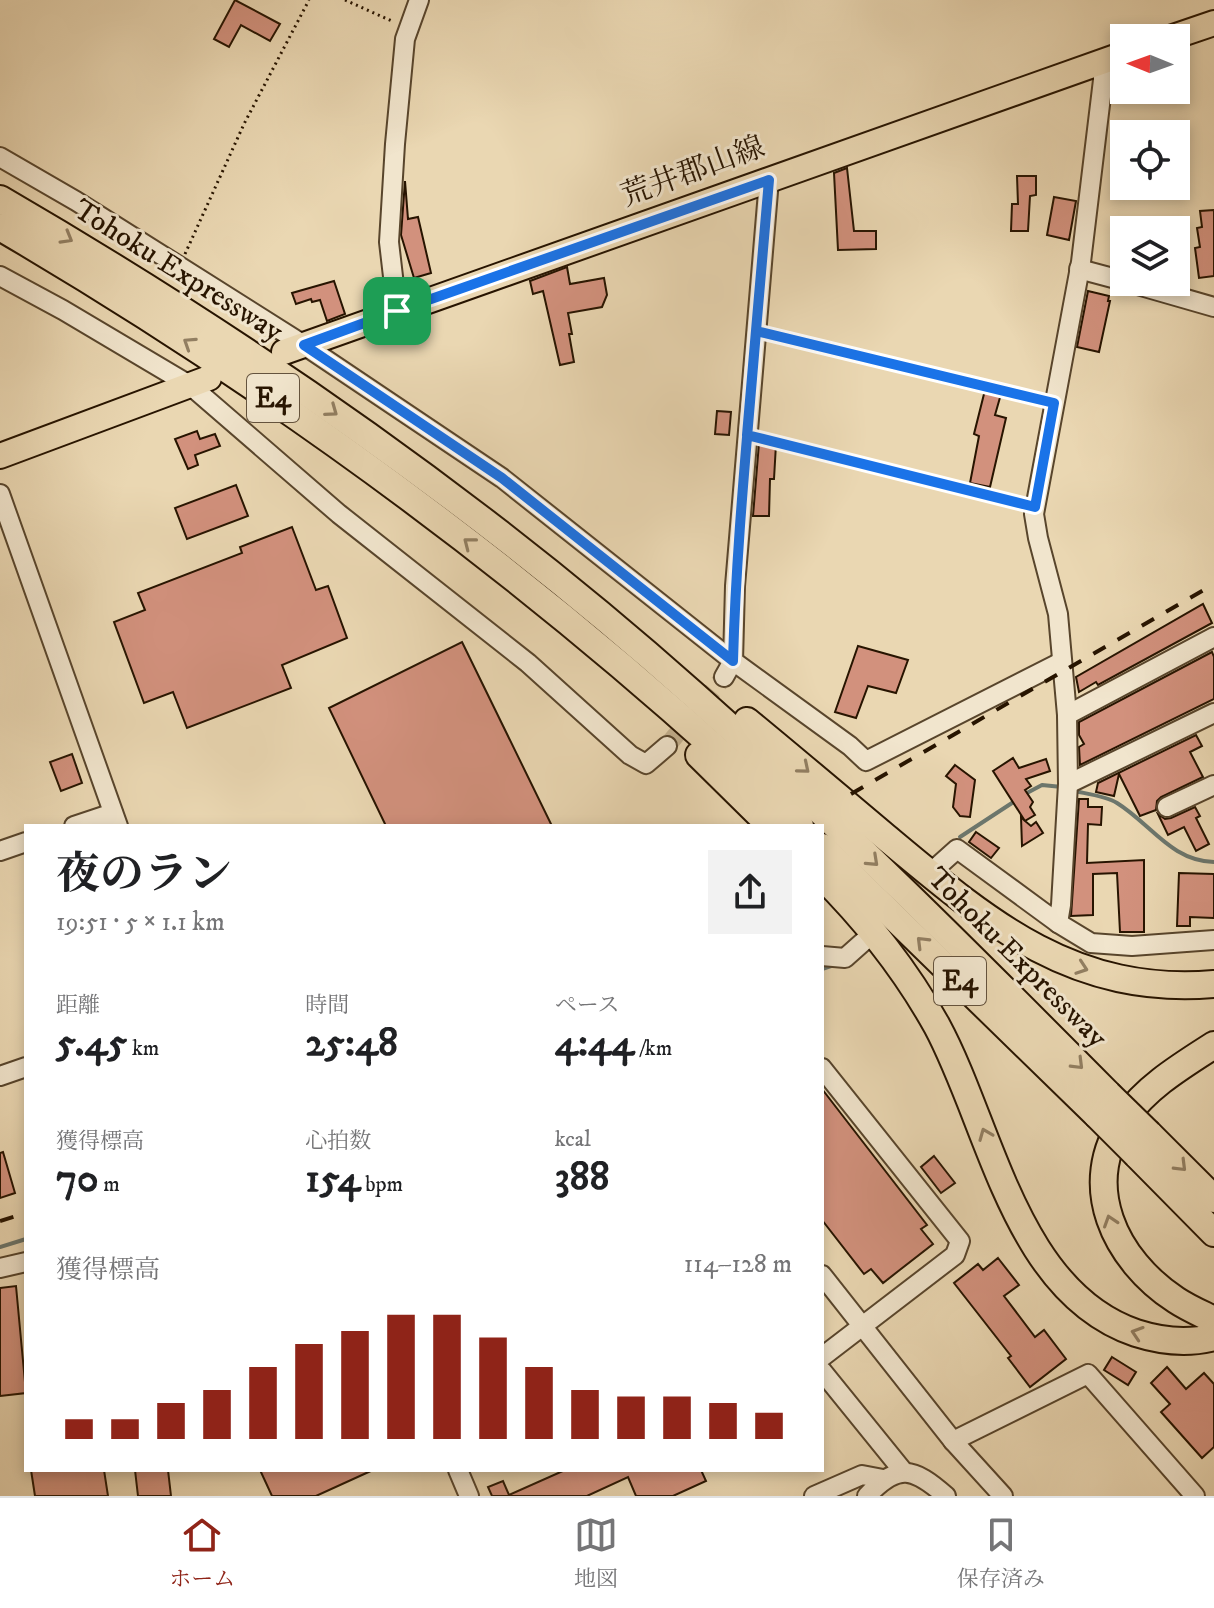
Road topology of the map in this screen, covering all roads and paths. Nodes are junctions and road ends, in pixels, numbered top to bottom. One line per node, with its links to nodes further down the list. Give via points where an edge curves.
1 (309, 0): 13 (path, via 244,124)
2 (345, 0): 5 (path)
3 (419, 0): 5 (street)
4 (1214, 23): 6 (main road)
5 (408, 28): 19 (street, via 389,242)
6 (1190, 31)
7 (1110, 59): 10 (main road, 荒井郡山線)
8 (1110, 65): 14 (street, via 1103,80)
9 (0, 157): 21 (street, via 76,201)
10 (769, 180): 19 (main road, 荒井郡山線); 20 (street)
11 (0, 199): 28 (highway, Tohoku Expressway / E4, one-way to 28, via 277,372 426,479)
12 (0, 227): 28 (highway, Tohoku Expressway / E4, one-way to 12, via 238,374)
13 (182, 261)
14 (1079, 269): 16 (street); 23 (street)
15 (0, 276): 22 (street)
16 (1110, 278)
17 (1175, 296): 18 (street)
18 (1214, 307)
19 (397, 311): 21 (main road, 荒井郡山線)
20 (756, 331): 23 (path); 24 (street)
21 (294, 348): 31 (street, via 502,478)
22 (200, 382): 25 (main road); 34 (street, via 339,514 528,663 630,755 646,764)
23 (1054, 403): 27 (street)
24 (747, 435): 27 (path); 31 (street)
25 (0, 456)
26 (0, 494): 38 (street)
27 (1035, 507): 30 (street, via 1058,614)
28 (537, 579): 40 (highway, via 594,662); 41 (highway, Tohoku Expressway / E4); 51 (highway, one-way to 51, via 623,623 933,877 1017,937 1108,977 1161,985); 56 (highway, Tohoku Expressway / E4, one-way to 56, via 693,693 908,893)
29 (1214, 637): 33 (street)
30 (1061, 662): 31 (street, via 866,761); 33 (street)
31 (728, 669)
32 (1214, 713): 35 (street)
33 (1067, 715): 35 (street)
34 (667, 746)
35 (1068, 784): 47 (street)
36 (1214, 785): 37 (street)
37 (1167, 807)
38 (116, 819): 39 (street)
39 (86, 824)
40 (769, 824)
41 (798, 824)
42 (24, 843): 44 (street)
43 (824, 849): 56 (highway, Tohoku Expressway / E4, one-way to 43)
44 (0, 851)
45 (938, 866): 47 (street, via 957,849)
46 (824, 878): 65 (highway, one-way to 46, via 1181,1341 1138,1333 1101,1317 1068,1289 1039,1252 1012,1200 932,1018 871,931)
47 (1058, 923): 48 (street, via 1101,945)
48 (1214, 940)
49 (863, 942): 50 (street, via 845,958)
50 (824, 956)
51 (1214, 984)
52 (1214, 1045): 63 (highway, one-way to 52, via 1177,1301 1126,1255 1108,1217 1103,1182 1109,1150 1126,1115 1164,1079)
53 (24, 1068): 55 (street)
54 (824, 1071): 64 (street, via 960,1241 955,1255)
55 (0, 1076)
56 (1102, 1105): 57 (highway, Tohoku Expressway / E4, bridge)
57 (1143, 1145): 58 (highway, Tohoku Expressway / E4, one-way to 58); 59 (highway, Tohoku Expressway / E4)
58 (1214, 1199)
59 (1214, 1233)
60 (24, 1262): 61 (street)
61 (0, 1268)
62 (824, 1278): 64 (street)
63 (1208, 1317)
64 (862, 1326): 66 (street); 68 (street)
65 (1214, 1337)
66 (824, 1355)
67 (824, 1373): 69 (street)
68 (953, 1441): 76 (street); 77 (street, via 1088,1374)
69 (903, 1471): 71 (street); 72 (street, via 917,1474)
70 (459, 1472): 73 (street)
71 (883, 1479): 74 (street, via 862,1475); 75 (street)
72 (942, 1493)
73 (469, 1496)
74 (814, 1496)
75 (867, 1496)
76 (1003, 1496)
77 (1195, 1496)

